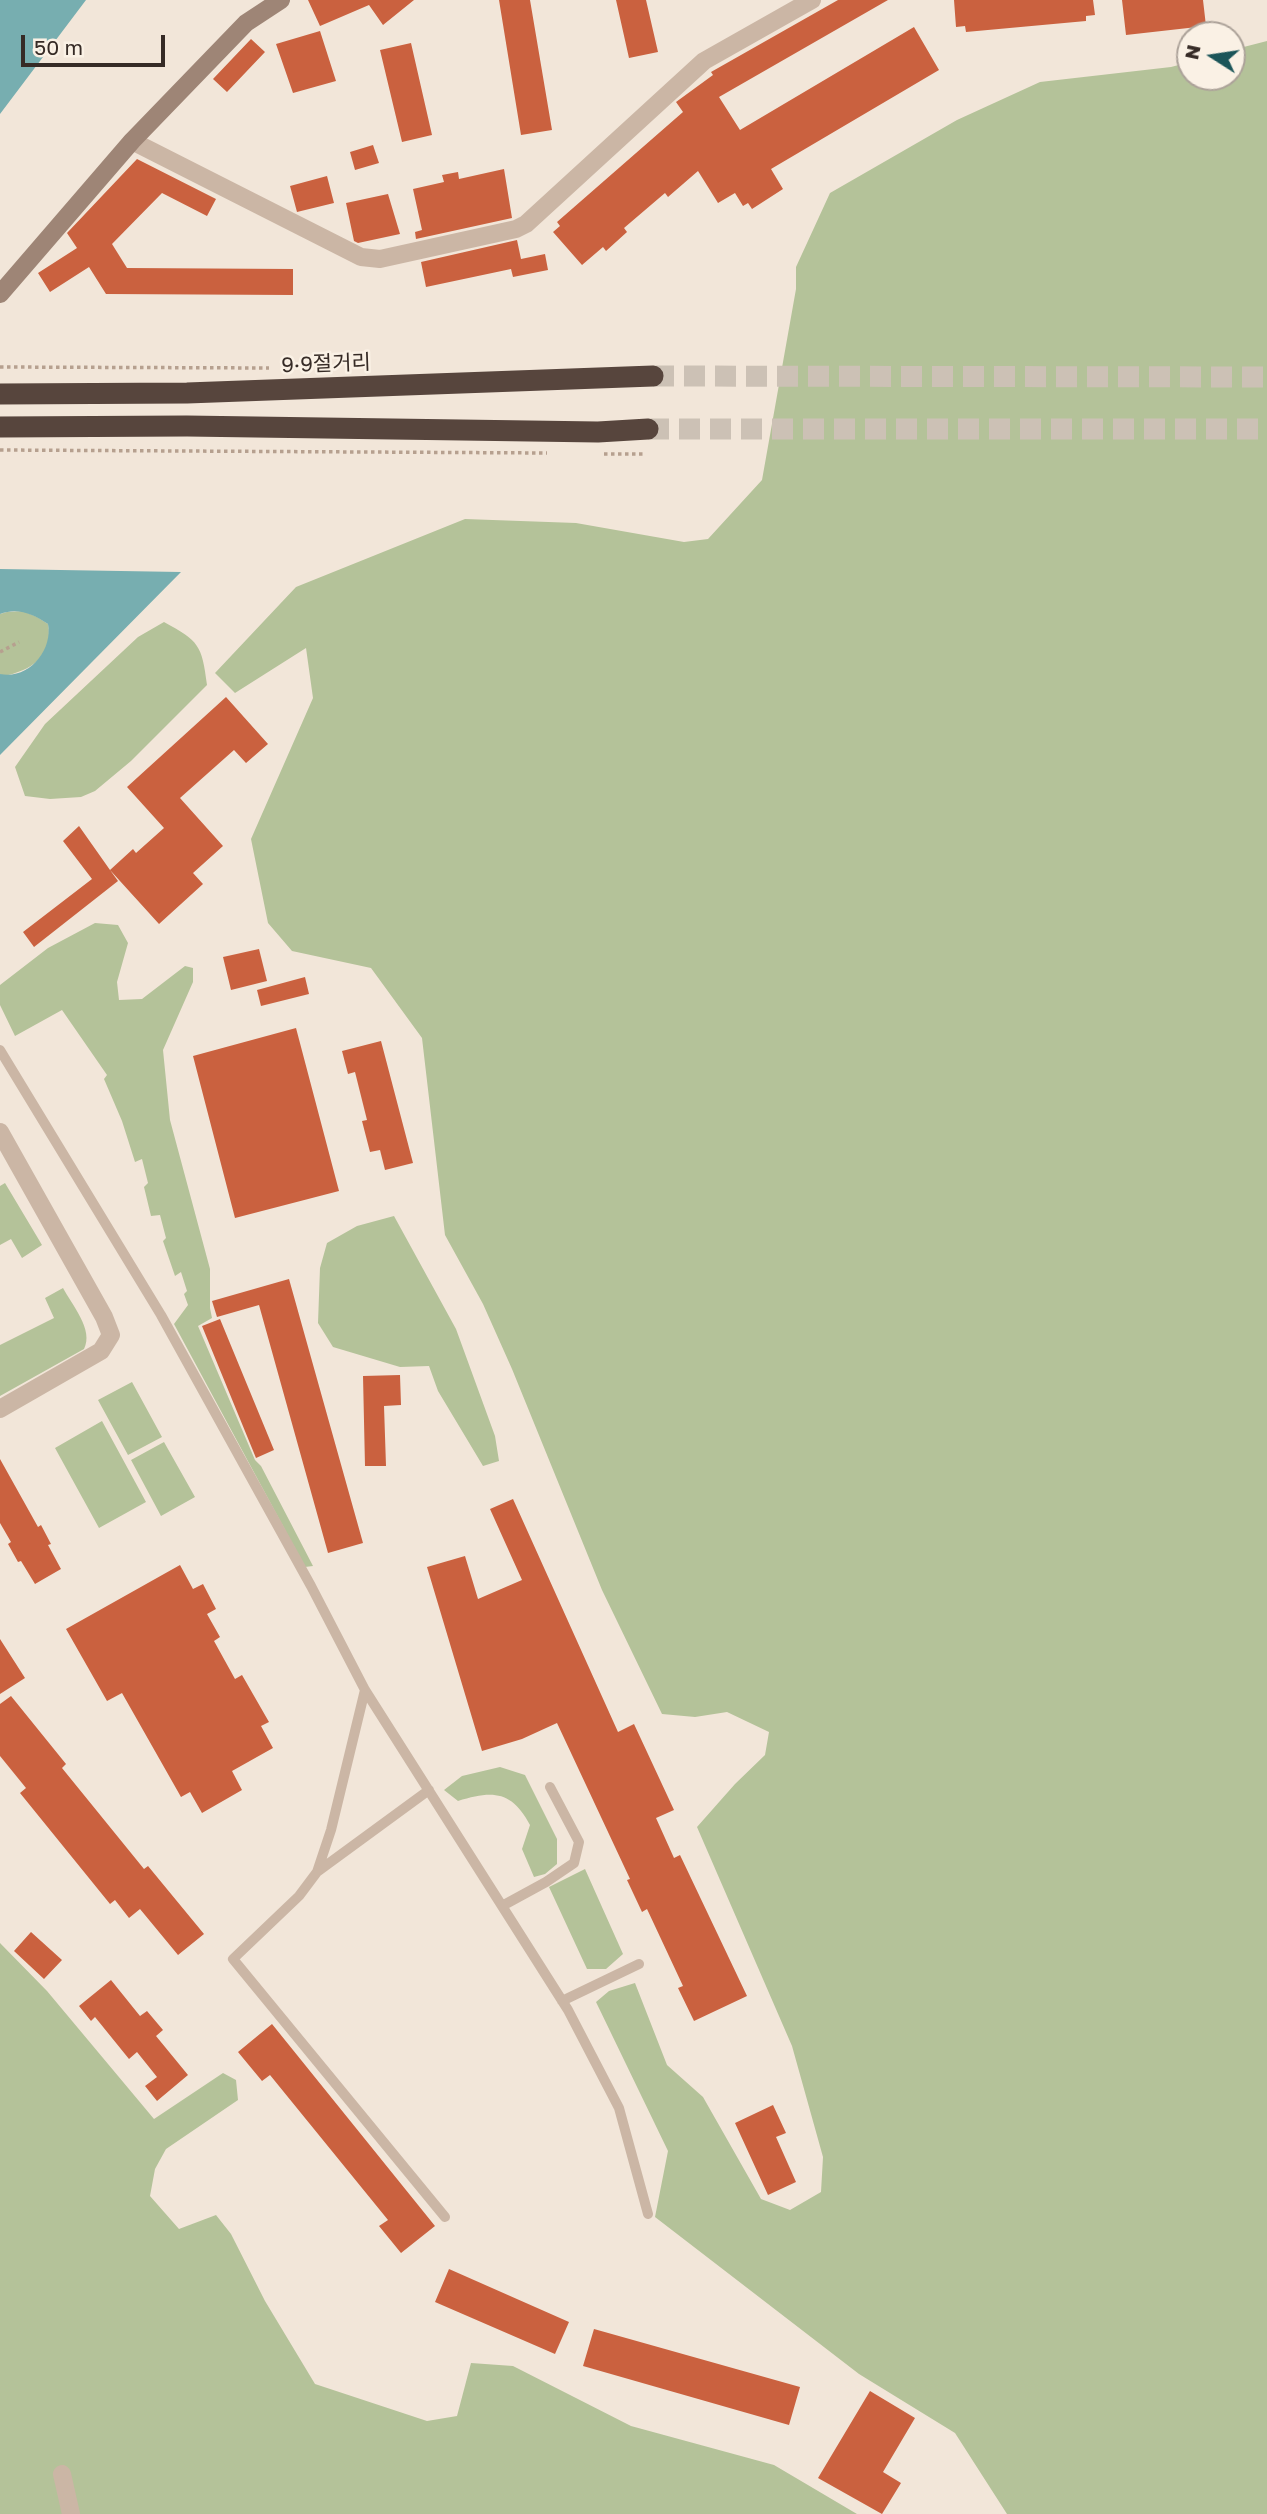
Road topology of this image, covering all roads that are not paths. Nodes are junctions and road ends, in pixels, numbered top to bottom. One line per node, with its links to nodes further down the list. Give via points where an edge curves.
1 (282, 0): 3 (street, via 246,23)
2 (812, 0): 3 (street, via 704,61 526,224 380,259 360,257)
3 (132, 141): 4 (street)
4 (0, 294)
5 (653, 376): 6 (highway, 9·9절거리, via 187,393)
6 (0, 394)
7 (0, 427): 8 (highway)
8 (648, 429)
9 (0, 1050): 12 (lane, via 161,1315)
10 (0, 1132): 11 (street, via 111,1335 101,1351)
11 (0, 1409)
12 (365, 1690): 14 (lane); 15 (lane)
13 (550, 1787): 16 (lane, via 579,1842 574,1863)
14 (429, 1790): 15 (lane); 16 (lane)
15 (317, 1872): 20 (lane, via 299,1896 233,1959)
16 (502, 1906): 18 (lane)
17 (639, 1964): 18 (lane)
18 (562, 2001): 19 (lane, via 619,2108)
19 (648, 2214)
20 (445, 2217)
21 (62, 2474): 22 (street)
22 (71, 2514)

